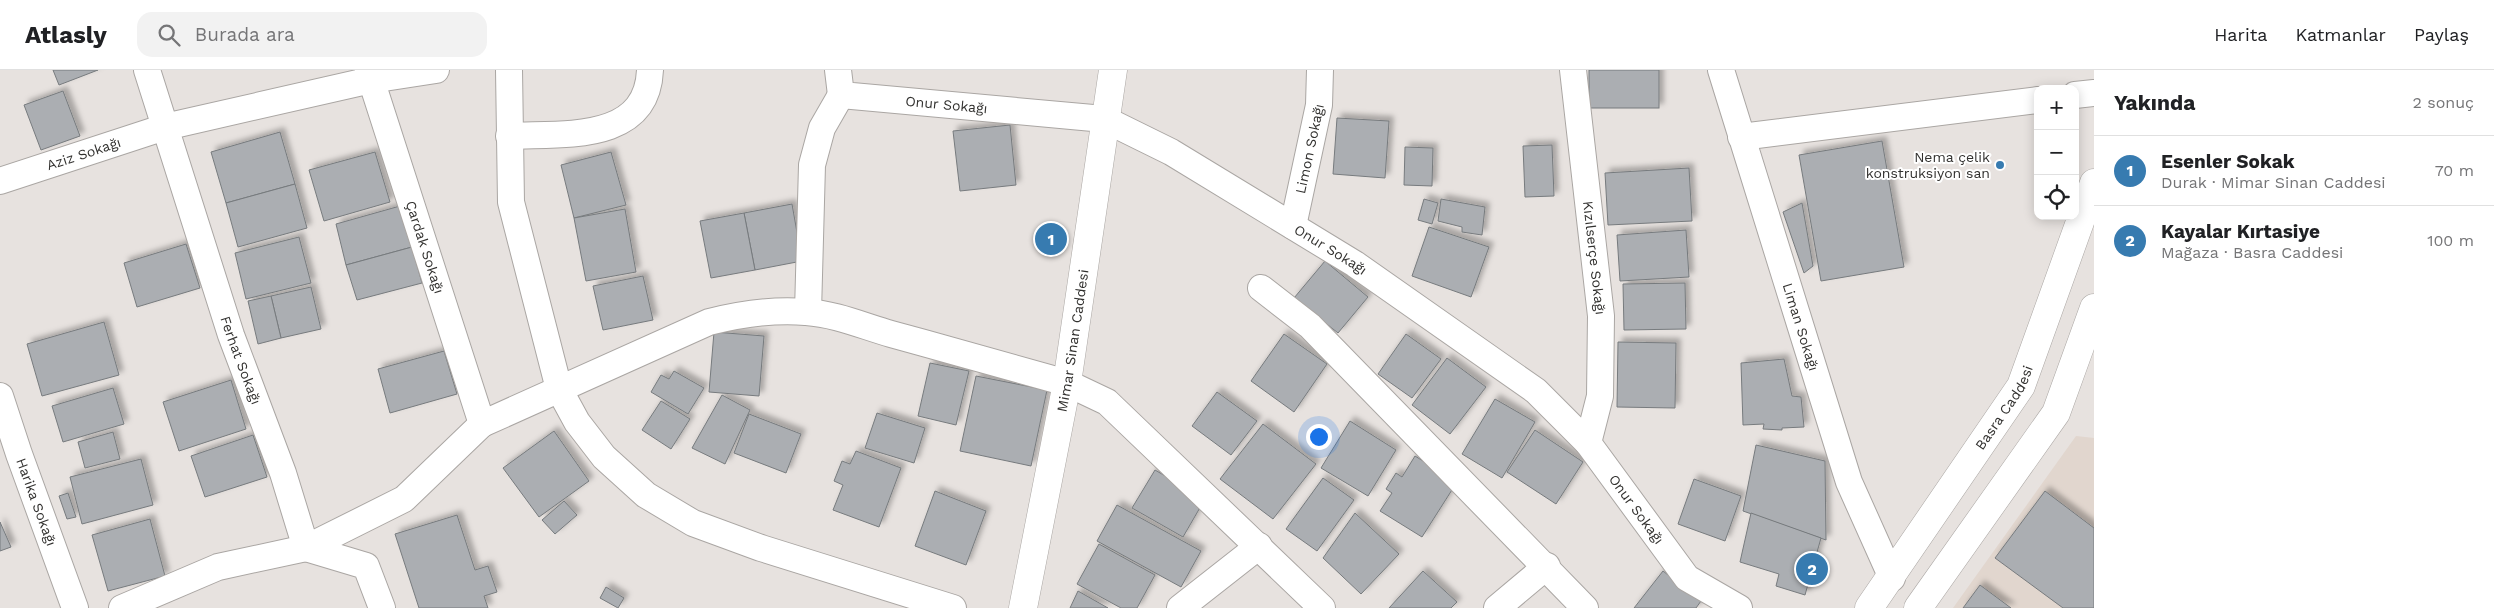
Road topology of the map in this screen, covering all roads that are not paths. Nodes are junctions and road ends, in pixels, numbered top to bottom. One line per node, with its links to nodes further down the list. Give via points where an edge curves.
1 (147, 70): 15 (street, Ferhat Sokağı)
2 (436, 70): 9 (street, Aziz Sokağı)
3 (509, 70): 16 (street)
4 (650, 70): 16 (street, via 641,101 630,115 611,128)
5 (1113, 70): 14 (main road, Mimar Sinan Caddesi)
6 (1320, 70): 20 (street, Limon Sokağı, via 1319,105)
7 (1573, 70): 28 (street, Kızılserçe Sokağı, via 1601,316 1600,396)
8 (1721, 70): 17 (street, Liman Sokağı)
9 (370, 75): 15 (street, Aziz Sokağı); 27 (street, Çardak Sokağı)
10 (839, 82): 14 (street, Onur Sokağı); 23 (street, via 812,165)
11 (2094, 93): 12 (street)
12 (2079, 95)
13 (2034, 100): 17 (street)
14 (1104, 119): 20 (street, Onur Sokağı, via 1171,152); 24 (main road, Mimar Sinan Caddesi)
15 (166, 127): 18 (street, Aziz Sokağı); 31 (street, Ferhat Sokağı, via 231,335 283,473)
16 (509, 136): 25 (street, via 511,202)
17 (1742, 137): 33 (street, Liman Sokağı, via 1849,482)
18 (0, 181)
19 (2094, 183): 33 (main road, Basra Caddesi, via 2021,386)
20 (1293, 226): 28 (street, Onur Sokağı, via 1355,264 1536,391)
21 (1261, 288): 32 (street, via 1310,326)
22 (2094, 308): 45 (main road, via 2056,413)
23 (808, 312): 24 (street, via 847,319); 25 (street, via 744,314 709,322)
24 (1067, 383): 30 (street, via 1107,402); 38 (main road, Mimar Sinan Caddesi)
25 (559, 389): 27 (street); 37 (street, via 577,422 604,457 646,495 693,523 761,548)
26 (0, 396): 29 (street, Harika Sokağı)
27 (482, 424): 31 (street, via 404,499)
28 (1588, 444): 43 (street, Onur Sokağı, via 1687,578)
29 (9, 459): 34 (street, Harika Sokağı)
30 (1259, 546): 39 (street); 40 (street)
31 (306, 548): 35 (street, via 218,567); 36 (street, via 366,566)
32 (1547, 566): 41 (street); 42 (street)
33 (1892, 578): 44 (main road, Basra Caddesi)
34 (75, 608)
35 (122, 608)
36 (382, 608)
37 (953, 608)
38 (1023, 608)
39 (1180, 608)
40 (1322, 608)
41 (1497, 608)
42 (1585, 608)
43 (1739, 608)
44 (1869, 608)
45 (1918, 608)

